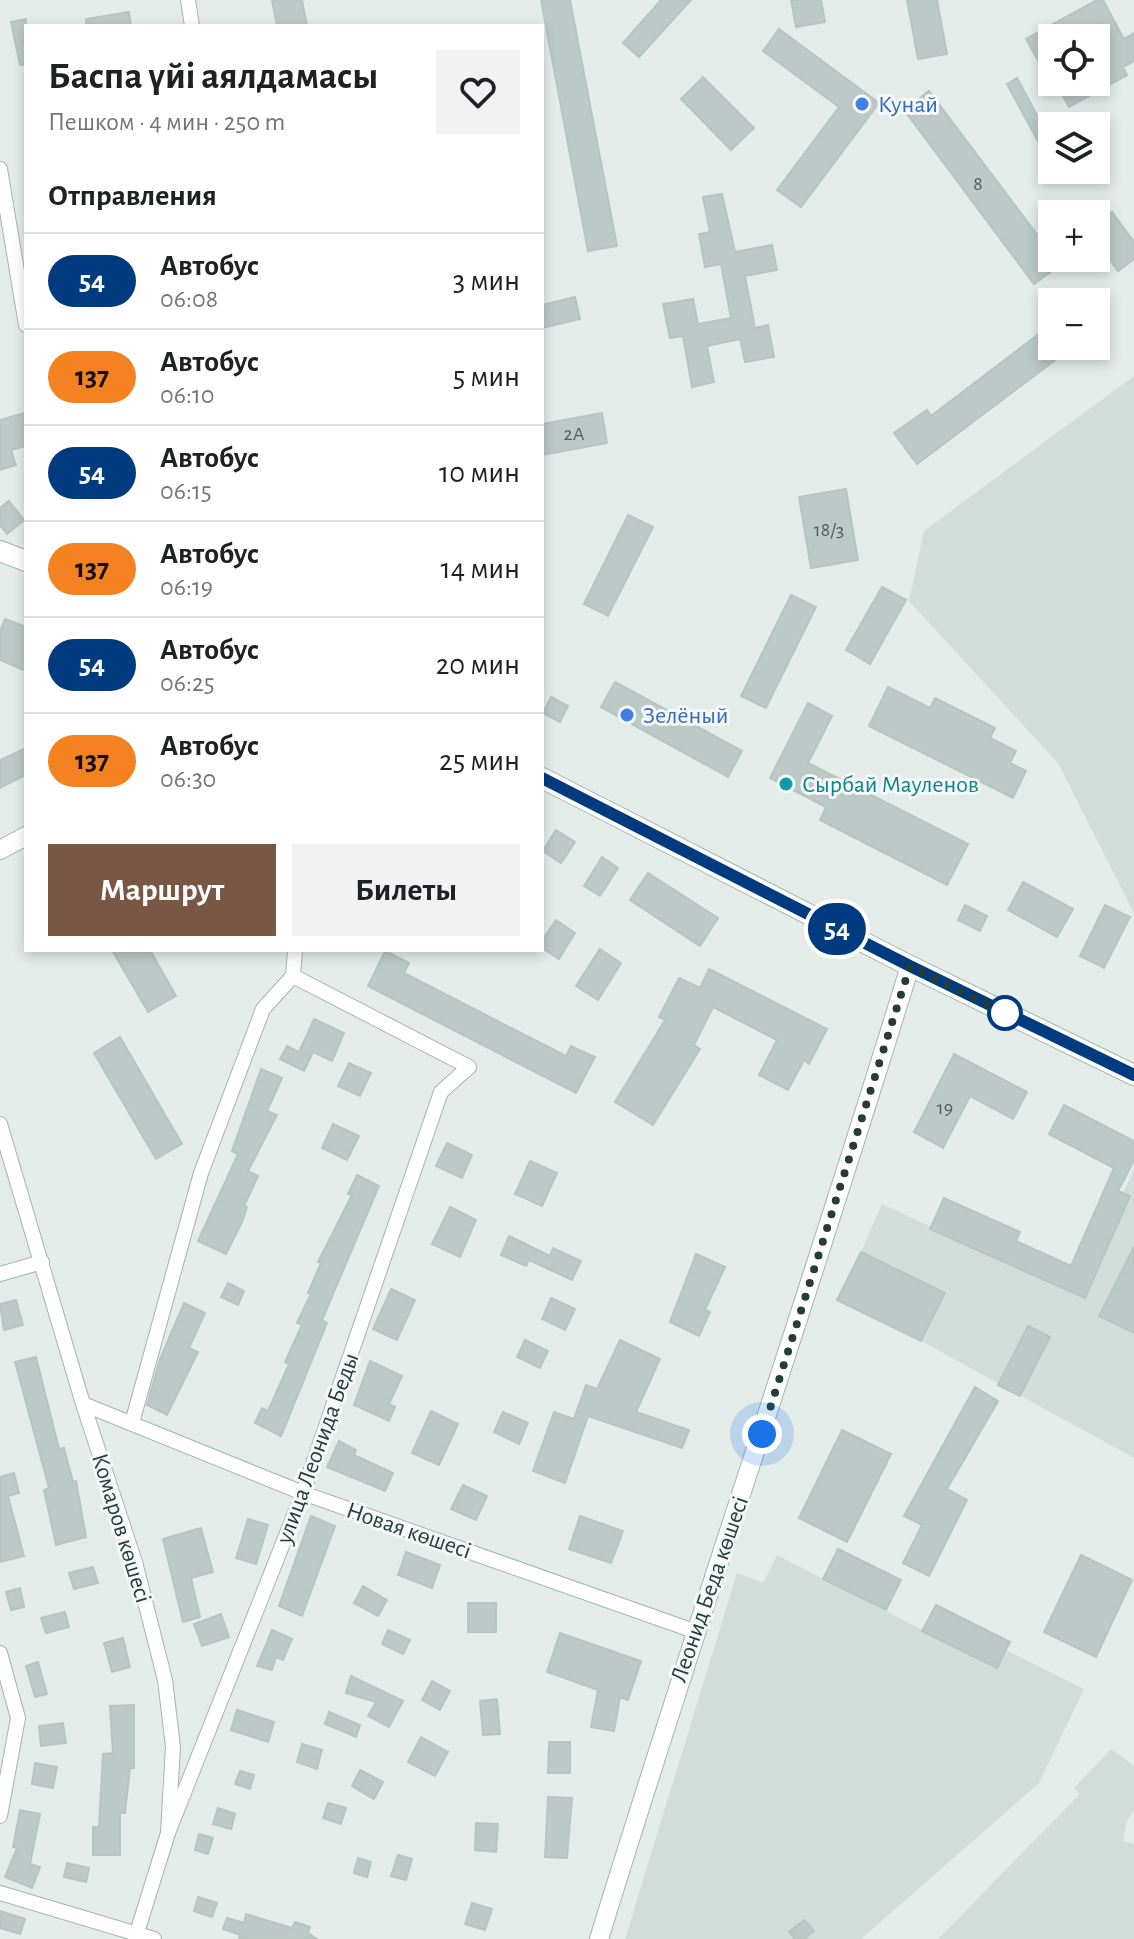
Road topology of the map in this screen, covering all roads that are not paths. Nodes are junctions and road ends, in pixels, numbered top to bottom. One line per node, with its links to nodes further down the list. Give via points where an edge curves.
1 (188, 0): 2 (street)
2 (192, 24)
3 (0, 169): 4 (street)
4 (24, 313)
5 (0, 551): 6 (main road)
6 (24, 560)
7 (544, 779): 11 (main road)
8 (24, 837): 9 (street)
9 (0, 850)
10 (295, 952): 12 (street)
11 (910, 966): 13 (main road); 20 (street, Леонид Беда көшесі, via 782,1374)
12 (293, 976): 18 (street, via 263,1009 201,1173); 19 (street, улица Леонида Беды, via 469,1067 441,1092)
13 (1134, 1075)
14 (0, 1124): 15 (street, Комаров көшесі)
15 (42, 1262): 16 (street); 17 (street, Комаров көшесі)
16 (0, 1274)
17 (83, 1404): 18 (street, Новая көшесі); 23 (street, Комаров көшесі, via 135,1562 165,1680 173,1747)
18 (132, 1423): 19 (street, Новая көшесі)
19 (303, 1493): 20 (street, Новая көшесі); 23 (street, улица Леонида Беды)
20 (694, 1631): 27 (street, Леонид Беда көшесі)
21 (0, 1653): 22 (street, via 18,1718)
22 (0, 1816)
23 (168, 1833): 25 (street, Комаров көшесі)
24 (0, 1893): 25 (street)
25 (136, 1936): 26 (street)
26 (154, 1939)
27 (599, 1939)

